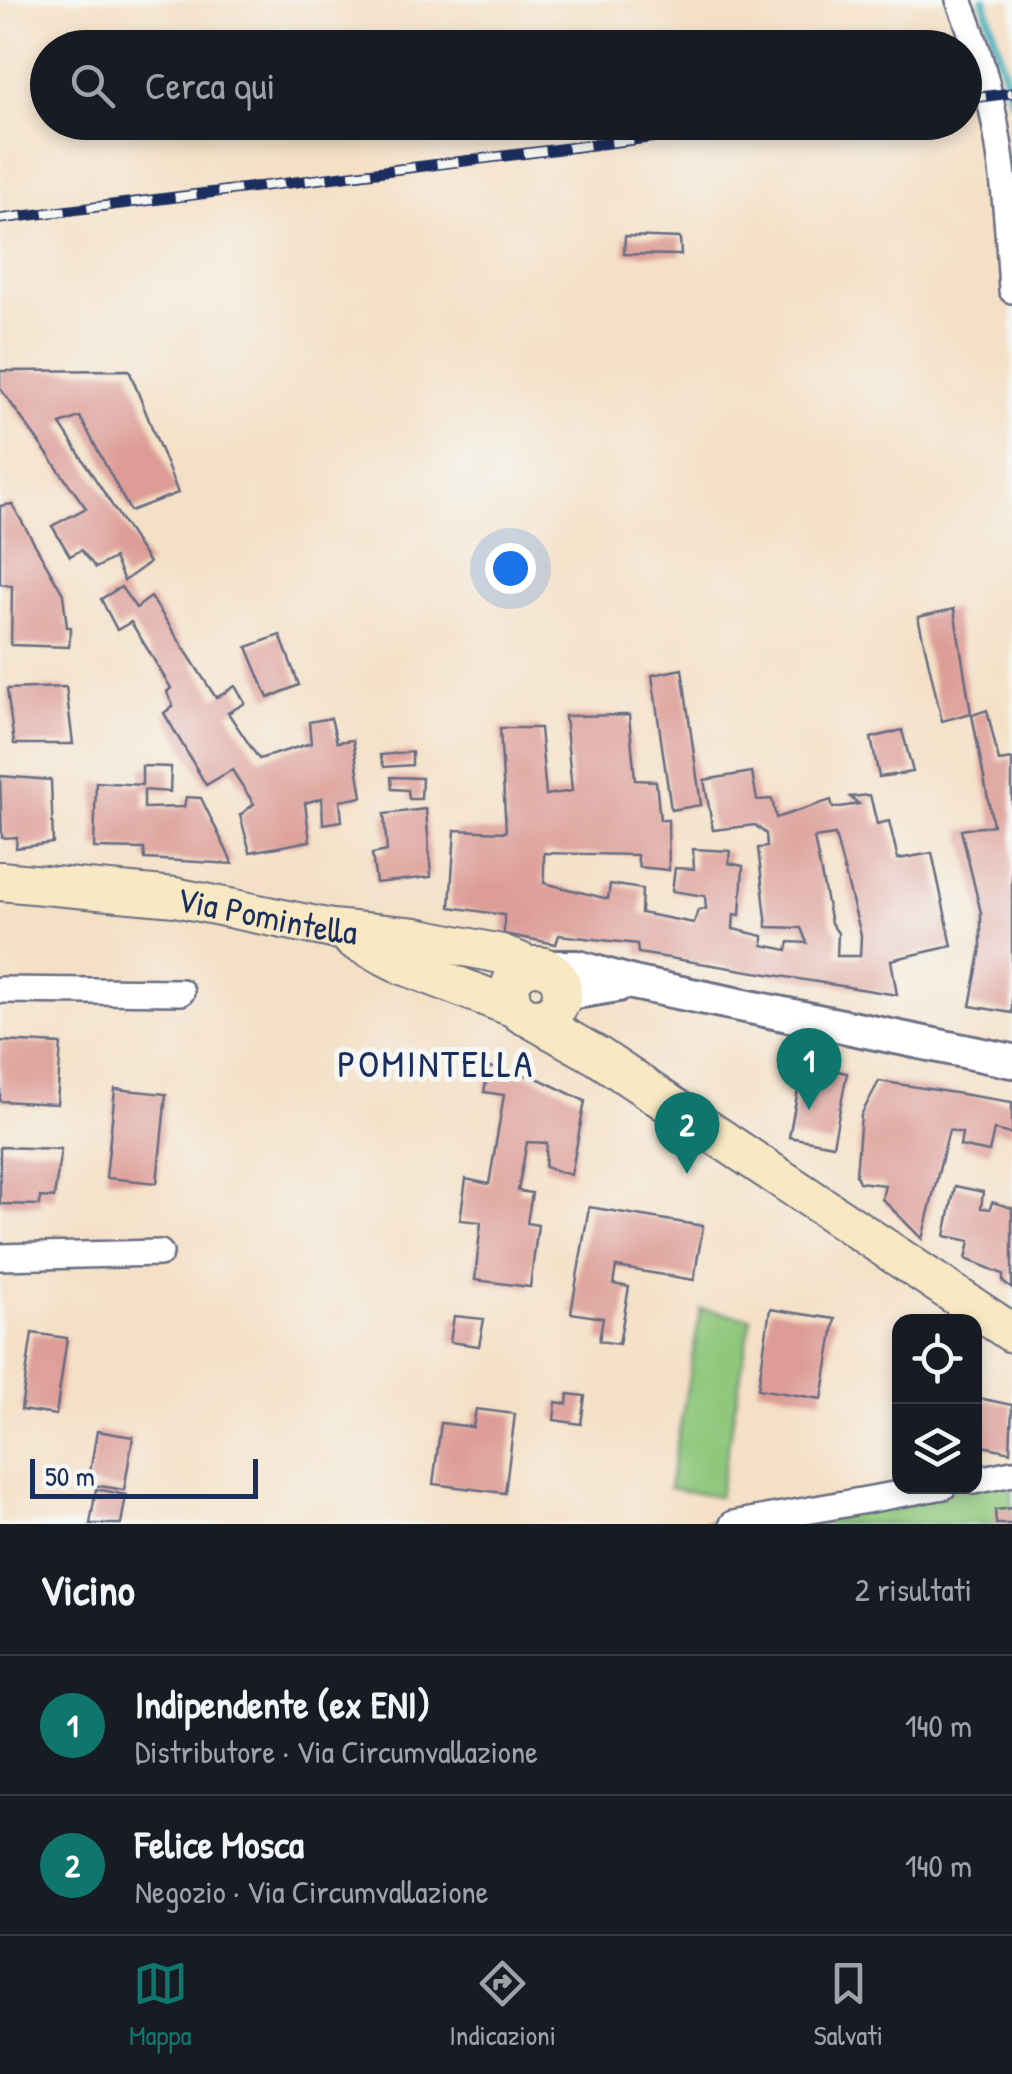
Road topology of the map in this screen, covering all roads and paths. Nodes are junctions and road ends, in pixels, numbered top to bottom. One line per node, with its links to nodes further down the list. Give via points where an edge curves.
1 (959, 0): 2 (street)
2 (971, 30)
3 (982, 56): 4 (street, via 1006,166)
4 (1012, 290)
5 (0, 882): 8 (main road, Via Pomintella, via 175,897 500,954)
6 (0, 990): 7 (street)
7 (181, 992)
8 (541, 993): 9 (street, Via Pomintella, via 633,983); 12 (main road, via 599,1057)
9 (1012, 1061)
10 (160, 1253): 11 (street)
11 (0, 1257)
12 (1012, 1333)
13 (1012, 1473): 14 (street)
14 (982, 1479)
15 (900, 1494): 16 (street)
16 (733, 1524)

